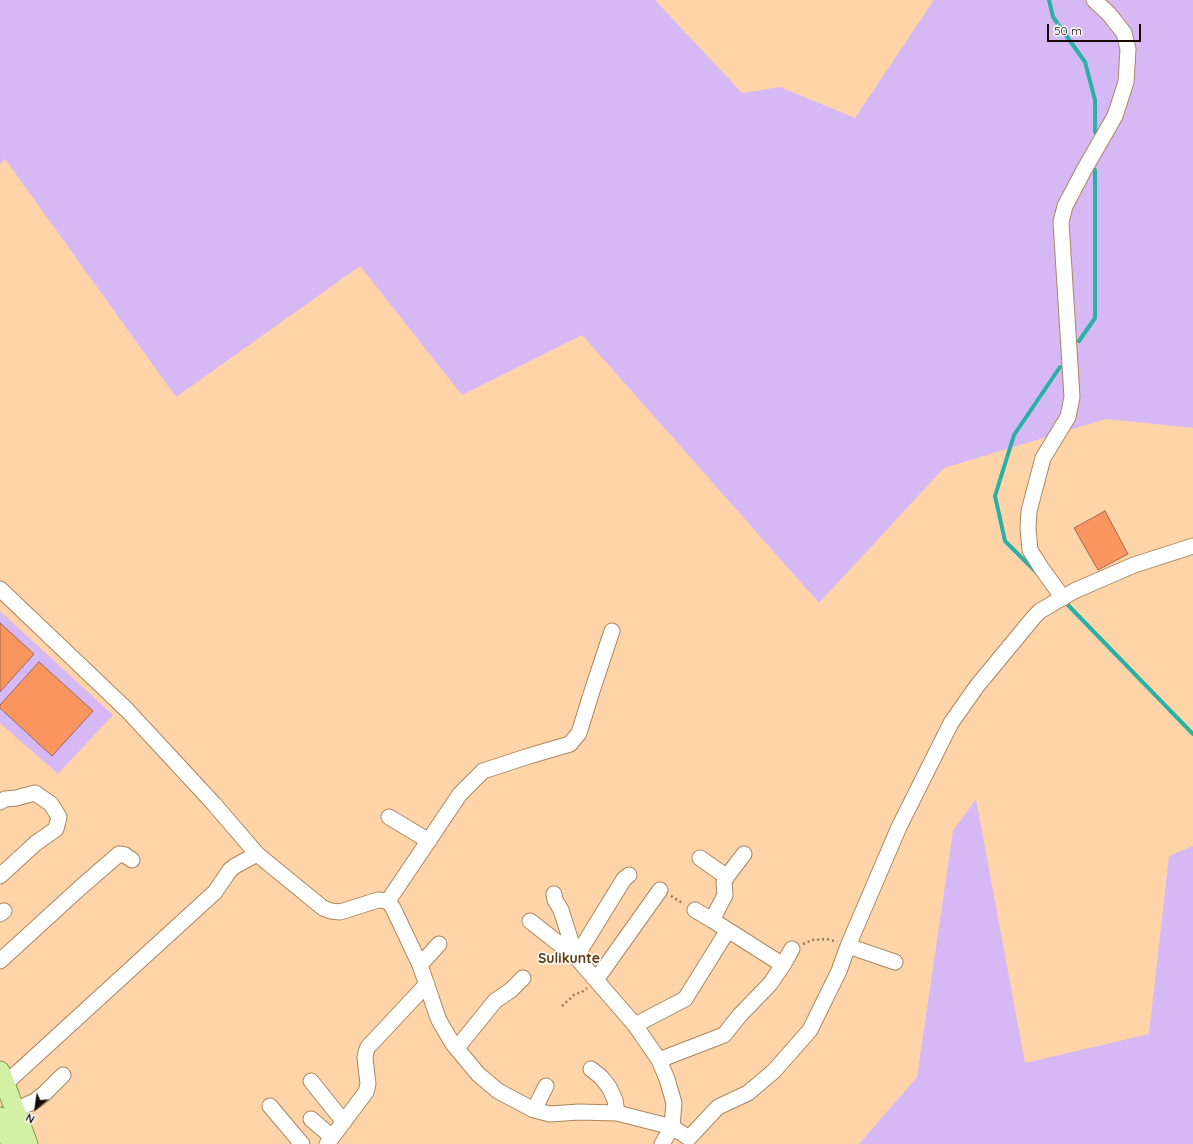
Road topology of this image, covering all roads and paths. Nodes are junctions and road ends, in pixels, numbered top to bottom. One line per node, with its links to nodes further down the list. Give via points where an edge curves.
1 (1094, 0): 4 (street, via 1124,33 1128,49 1126,82 1115,116 1065,206 1061,222 1072,397 1068,417 1043,458 1029,510 1028,528 1030,550)
2 (1193, 546): 4 (street, via 1134,565)
3 (0, 589): 9 (street, via 127,710)
4 (1059, 600): 24 (street, via 1034,617 977,686 951,723 899,827)
5 (612, 631): 8 (street, via 579,733 570,744 483,771 460,794)
6 (0, 802): 14 (street, via 35,793 51,804 59,817 56,829 36,842)
7 (389, 817): 8 (street)
8 (429, 841): 18 (street)
9 (257, 854): 18 (street, via 323,908 331,911 340,912 378,900); 40 (street, via 234,866 215,892)
10 (744, 854): 15 (street)
11 (700, 858): 15 (street)
12 (132, 860): 27 (street, via 126,855 119,854)
13 (629, 875): 26 (street, via 624,879)
14 (0, 876)
15 (727, 877): 20 (street, via 724,882 724,895)
16 (660, 890): 19 (path); 32 (street)
17 (554, 894): 26 (street)
18 (388, 901): 29 (street)
19 (695, 910): 20 (street)
20 (712, 920): 22 (street)
21 (530, 922): 26 (street)
22 (728, 930): 30 (street); 35 (street, via 685,999)
23 (439, 944): 29 (street)
24 (848, 946): 25 (path, via 827,939 812,940); 28 (street); 51 (street, via 839,971 805,1037 774,1071 748,1093 718,1107)
25 (792, 949): 30 (street)
26 (576, 957): 32 (street)
27 (0, 961)
28 (895, 962)
29 (420, 965): 33 (street)
30 (783, 966): 37 (street, via 724,1035)
31 (523, 978): 36 (street, via 495,1001)
32 (596, 980): 34 (path); 35 (street)
33 (427, 984): 36 (street, via 438,1018); 48 (street, via 368,1047 365,1058 368,1084 366,1092)
34 (562, 1006)
35 (636, 1025): 37 (street)
36 (457, 1048): 44 (street, via 478,1074 498,1091)
37 (659, 1060): 49 (street, via 674,1103)
38 (591, 1069): 46 (street, via 609,1087)
39 (63, 1075): 45 (street, via 35,1101)
40 (2, 1081): 45 (main road)
41 (311, 1081): 48 (street)
42 (546, 1086): 44 (street)
43 (270, 1106): 54 (street)
44 (534, 1110): 46 (street, via 550,1114)
45 (8, 1113): 52 (main road); 53 (main road)
46 (617, 1113): 49 (street)
47 (311, 1119): 50 (street)
48 (344, 1122): 50 (street)
49 (672, 1127): 51 (street); 55 (street)
50 (329, 1141)
51 (691, 1141)
52 (11, 1144)
53 (28, 1144)
54 (302, 1144)
55 (662, 1144)

